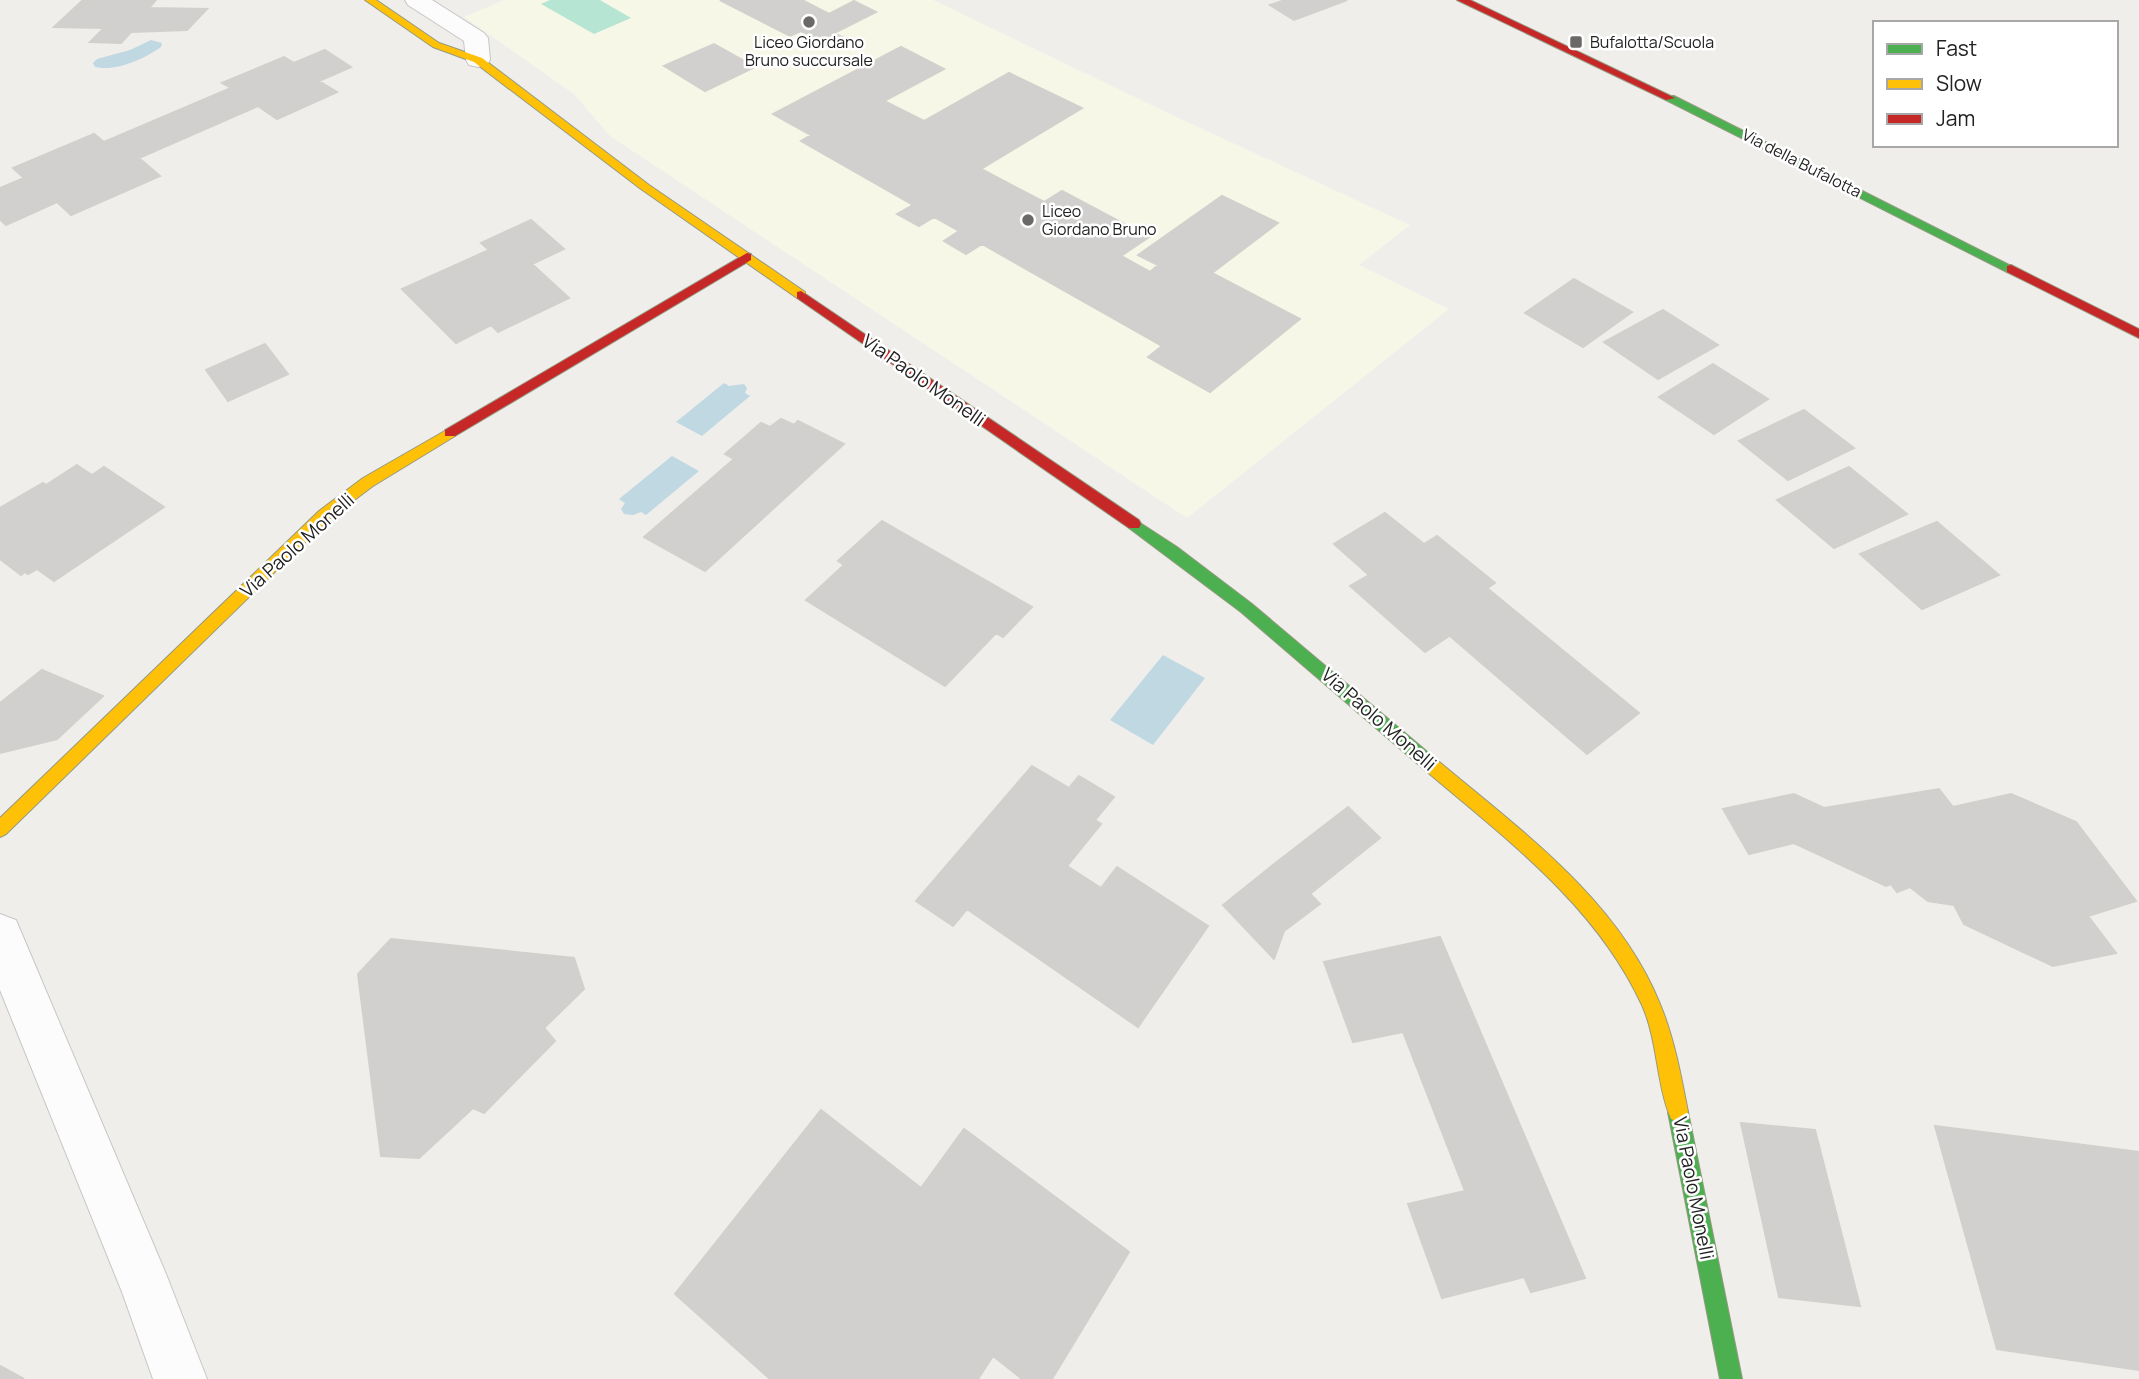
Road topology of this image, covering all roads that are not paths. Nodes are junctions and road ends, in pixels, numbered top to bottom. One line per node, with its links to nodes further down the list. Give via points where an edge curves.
1 (370, 0): 4 (street, via 436,45)
2 (416, 0): 4 (street, Via Paolo Monelli, via 476,38)
3 (1462, 0): 6 (street, Via della Bufalotta, via 1738,130)
4 (478, 60): 5 (street, Via Paolo Monelli, via 645,187)
5 (747, 257): 7 (street, Via Paolo Monelli, via 368,482 324,515); 10 (street, Via Paolo Monelli, via 1187,562 1317,665 1578,894 1615,937 1651,1004 1668,1061)
6 (2139, 334)
7 (0, 829)
8 (0, 935): 9 (street)
9 (180, 1379)
10 (1731, 1379)

